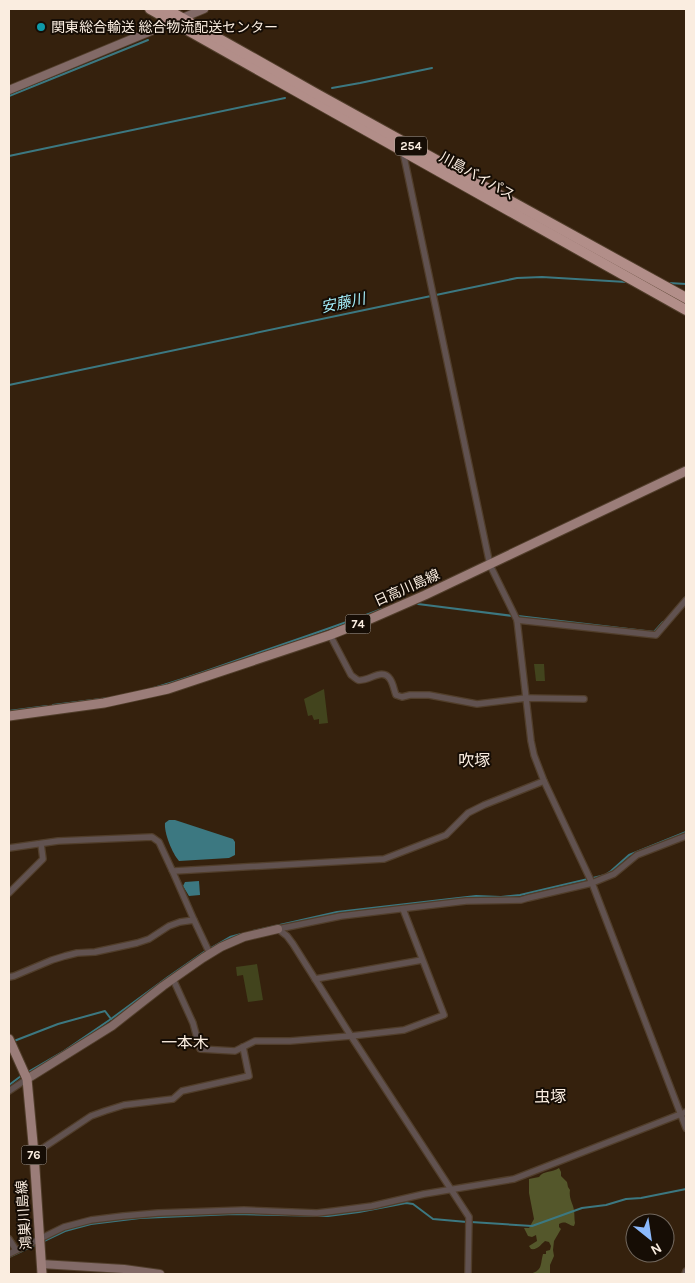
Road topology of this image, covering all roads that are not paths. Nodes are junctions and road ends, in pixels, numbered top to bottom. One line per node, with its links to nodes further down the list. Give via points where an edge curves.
1 (150, 9): 4 (highway, 川島バイパス / 254)
2 (166, 9): 4 (highway, 川島バイパス / 254)
3 (204, 9): 4 (street)
4 (178, 20): 5 (street); 6 (highway, 川島バイパス / 254); 7 (highway, 川島バイパス / 254)
5 (9, 90)
6 (403, 150): 8 (highway, 川島バイパス / 254); 10 (street)
7 (686, 298)
8 (686, 310)
9 (686, 471): 10 (main road, 日高川島線 / 74)
10 (490, 565): 12 (street); 13 (main road, 日高川島線 / 74)
11 (686, 600): 12 (street, via 656,635)
12 (517, 620): 14 (street)
13 (330, 635): 14 (street, via 357,680 386,675 396,695 402,697 429,695 477,704); 16 (main road, 日高川島線 / 74, via 168,689 104,703)
14 (526, 698): 15 (street); 17 (street, via 534,755)
15 (584, 699)
16 (9, 716)
17 (544, 781): 21 (street, via 468,813 446,835 384,859); 22 (street)
18 (686, 836): 22 (street, via 637,855 614,874)
19 (42, 844): 20 (street); 21 (street, via 152,837 159,842); 23 (street, via 43,859)
20 (9, 848)
21 (172, 870): 25 (street)
22 (592, 883): 24 (street, via 520,900 466,901); 37 (street)
23 (9, 893)
24 (403, 908): 26 (street, via 341,916); 28 (street)
25 (194, 920): 27 (street); 29 (street, via 169,926 137,943 71,954)
26 (278, 930): 27 (street, via 244,937); 31 (street, via 287,936)
27 (210, 954): 30 (street)
28 (422, 960): 31 (street); 32 (street, via 444,1015 404,1030)
29 (9, 977)
30 (173, 979): 34 (street, via 193,1023 200,1049 235,1051); 35 (street, via 112,1026)
31 (314, 979): 32 (street)
32 (351, 1036): 34 (street, via 255,1041); 40 (street)
33 (9, 1041): 35 (main road, 鴻巣川島線 / 76)
34 (243, 1047): 39 (street, via 249,1076 190,1088 173,1099 104,1111 91,1116)
35 (27, 1079): 36 (street); 39 (main road, 鴻巣川島線 / 76)
36 (9, 1091)
37 (683, 1113): 38 (street); 40 (street, via 514,1179)
38 (686, 1128)
39 (34, 1154): 42 (main road, 鴻巣川島線 / 76)
40 (452, 1189): 42 (street, via 372,1206 317,1213 244,1210 123,1216 64,1227); 48 (street, via 470,1220)
41 (9, 1238): 43 (street)
42 (40, 1240): 43 (street); 45 (main road, 鴻巣川島線 / 76)
43 (16, 1250): 44 (street)
44 (9, 1254)
45 (41, 1264): 46 (main road, 鴻巣川島線 / 76); 47 (street, via 124,1268)
46 (42, 1274)
47 (160, 1274)
48 (468, 1274)

